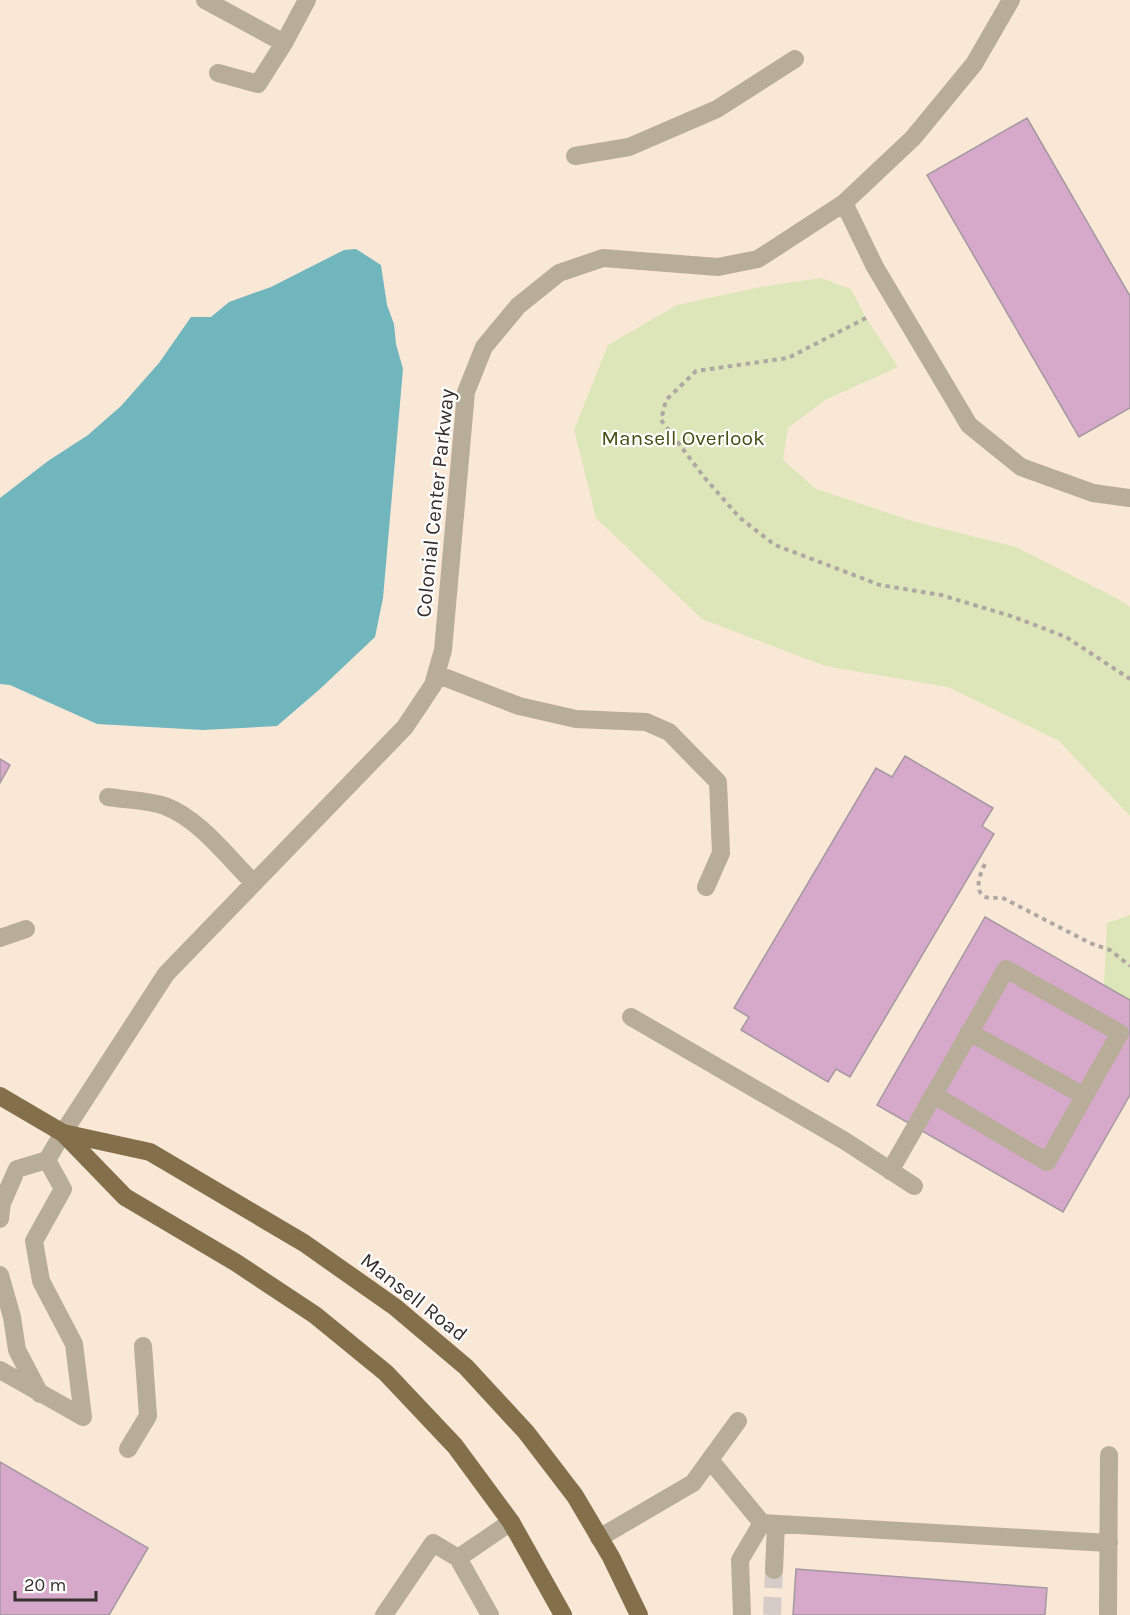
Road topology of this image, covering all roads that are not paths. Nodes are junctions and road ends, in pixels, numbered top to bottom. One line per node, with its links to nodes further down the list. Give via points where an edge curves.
1 (205, 0): 4 (street)
2 (306, 0): 4 (street)
3 (1011, 0): 8 (street, Colonial Center Parkway, via 974,64 920,130)
4 (284, 43): 6 (street, via 258,84)
5 (795, 58): 7 (street, via 717,109 629,147)
6 (218, 73)
7 (575, 156)
8 (844, 203): 9 (street, via 875,267 969,425 1021,467 1093,493); 10 (street, Colonial Center Parkway, via 758,259 718,267 603,258 559,273 518,306 484,347 466,392 443,650)
9 (1130, 498)
10 (436, 674): 12 (street, Colonial Center Parkway, via 405,727); 13 (street, via 519,706 576,718 646,722 669,732 718,782 721,853)
11 (108, 797): 12 (street, via 162,805 176,811)
12 (254, 883): 21 (street, Colonial Center Parkway, via 166,974)
13 (706, 887)
14 (26, 929): 15 (street)
15 (0, 938)
16 (631, 1017): 23 (street)
17 (969, 1032): 18 (street); 20 (street); 20 (street, via 1006,969 1120,1033)
18 (934, 1095): 20 (street, via 1047,1162); 23 (street)
19 (0, 1096): 21 (main road, Mansell Road)
20 (1084, 1096)
21 (63, 1133): 22 (street, Colonial Center Parkway); 34 (main road, Mansell Road, via 125,1197 315,1315 386,1373 455,1446); 36 (main road, Mansell Road, via 150,1152 304,1243 395,1307 466,1367 526,1432 574,1496)
22 (47, 1160): 25 (street, via 17,1170 2,1203); 29 (street, via 63,1189 34,1241 41,1281 74,1344 83,1417)
23 (890, 1171): 24 (street)
24 (914, 1186)
25 (0, 1219)
26 (0, 1275): 29 (street, via 17,1350)
27 (142, 1346): 31 (street, via 148,1416)
28 (0, 1370): 29 (street)
29 (40, 1394)
30 (738, 1421): 33 (street)
31 (128, 1449)
32 (1109, 1455): 37 (street)
33 (710, 1460): 35 (street); 36 (street, via 693,1483)
34 (511, 1522): 38 (street); 42 (main road, Mansell Road)
35 (769, 1524): 37 (street); 39 (street); 44 (street, via 740,1560)
36 (599, 1539): 43 (main road, Mansell Road)
37 (1109, 1543): 45 (street)
38 (458, 1558): 40 (street, via 433,1543); 41 (street)
39 (774, 1570)
40 (384, 1615)
41 (490, 1615)
42 (563, 1615)
43 (639, 1615)
44 (742, 1615)
45 (1108, 1615)

